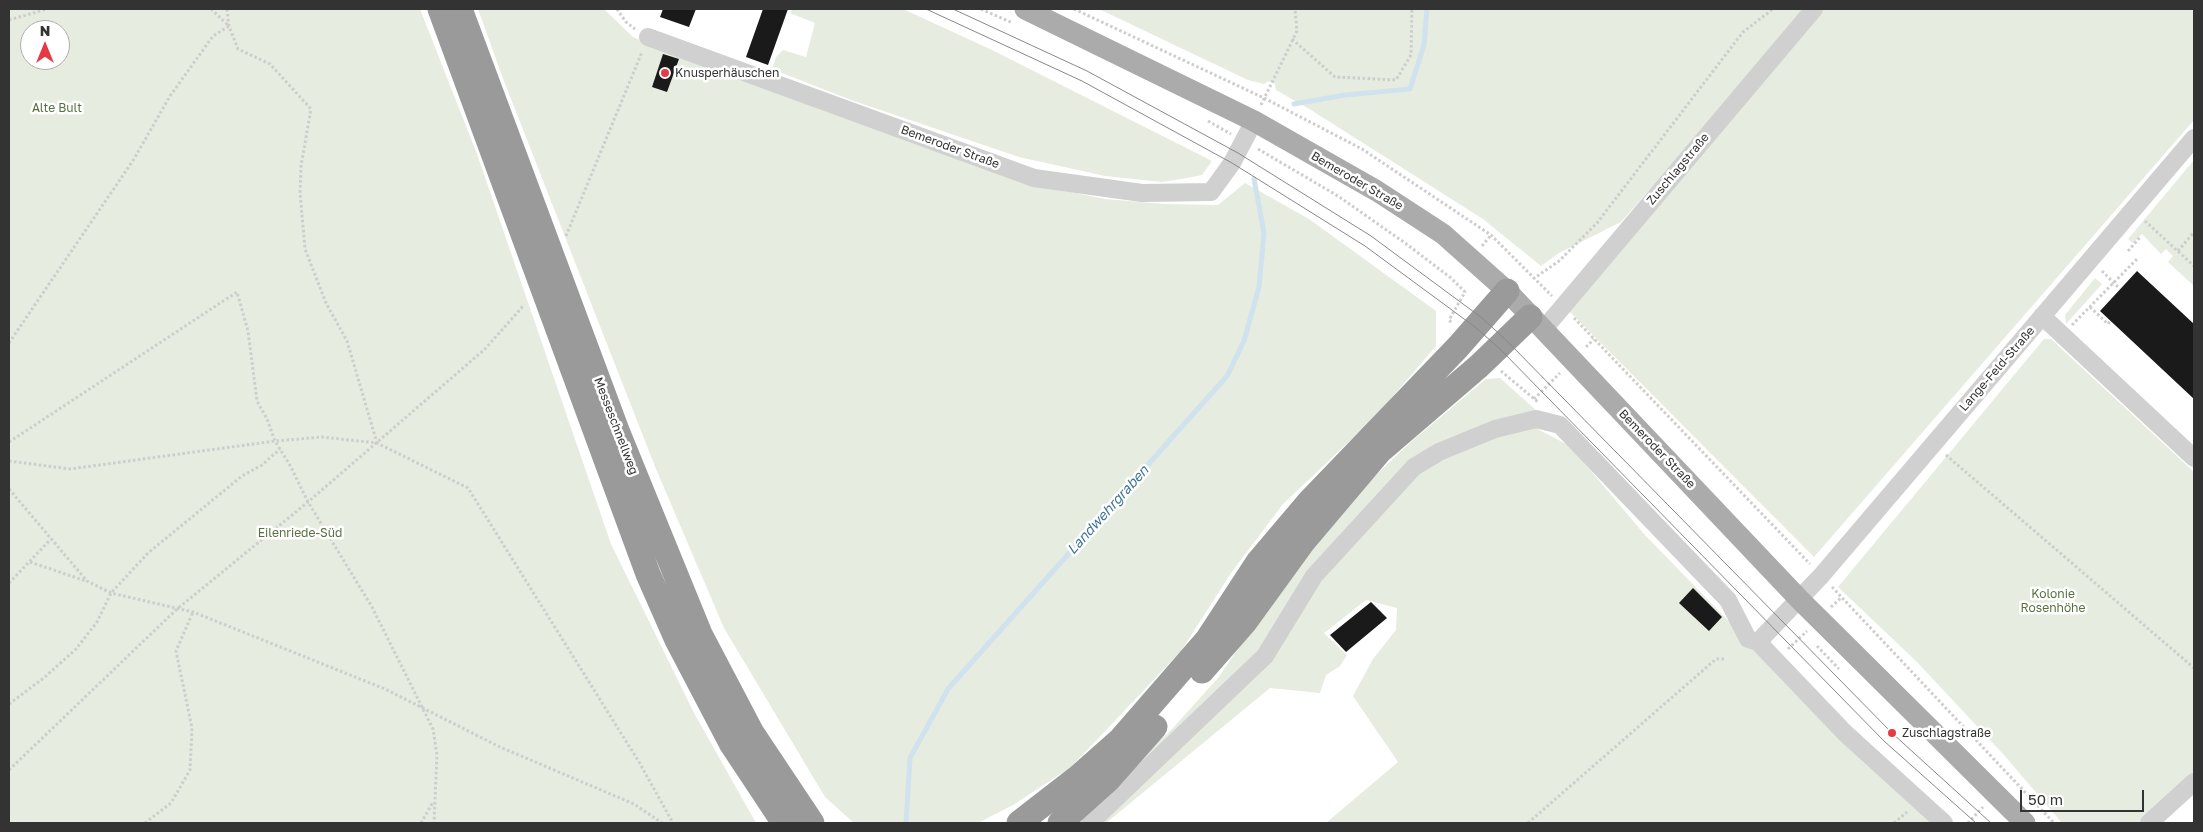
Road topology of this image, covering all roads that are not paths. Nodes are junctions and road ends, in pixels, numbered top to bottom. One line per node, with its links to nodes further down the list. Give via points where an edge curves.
1 (440, 9): 15 (highway, Messeschnellweg, via 648,574 677,640 731,742)
2 (460, 9): 15 (highway, Messeschnellweg, via 618,433 682,592)
3 (1025, 9): 6 (main road, Bemeroder Straße)
4 (1814, 9): 10 (street, Zuschlagstraße)
5 (648, 38): 6 (street, Bemeroder Straße, via 1034,178 1132,191 1210,192 1232,163)
6 (1254, 120): 8 (main road, Bemeroder Straße, via 1377,191 1443,234)
7 (2194, 138): 9 (street, Lange-Feld-Straße)
8 (1506, 291): 10 (main road, Bemeroder Straße); 18 (highway, via 1458,347 1308,503 1258,562 1207,640 1121,739)
9 (2042, 316): 11 (street); 12 (street, Lange-Feld-Straße)
10 (1536, 324): 12 (main road, Bemeroder Straße); 19 (highway, via 1479,366 1380,451 1303,542 1245,622 1153,729 1108,780)
11 (2194, 458)
12 (1800, 600): 13 (street, Lange-Feld-Straße); 22 (main road, Bemeroder Straße)
13 (1758, 642): 20 (street, via 1748,639 1728,600 1560,425 1536,419 1495,429 1439,452 1414,467 1314,576 1265,656); 21 (street, via 1845,733)
14 (2194, 782): 23 (street)
15 (790, 813): 16 (highway, Messeschnellweg); 17 (highway)
16 (812, 823)
17 (822, 823)
18 (1019, 823)
19 (1060, 823)
20 (1090, 823)
21 (1944, 823)
22 (2025, 823)
23 (2149, 823)

